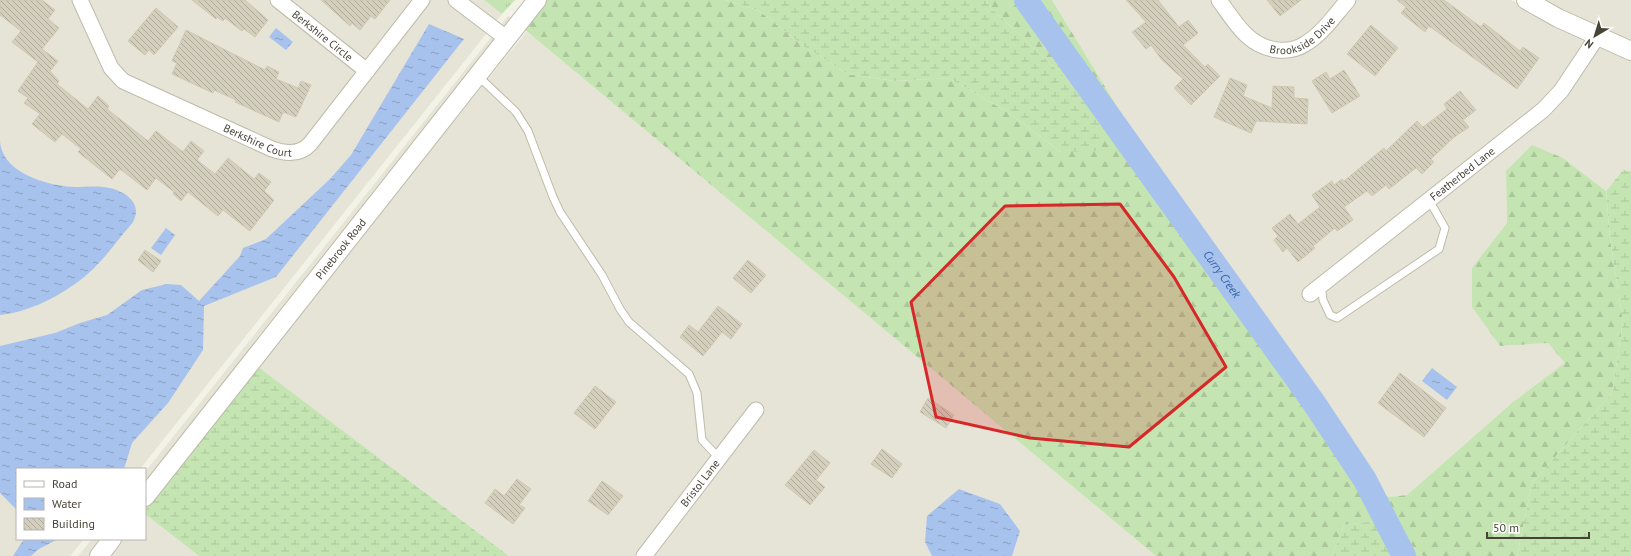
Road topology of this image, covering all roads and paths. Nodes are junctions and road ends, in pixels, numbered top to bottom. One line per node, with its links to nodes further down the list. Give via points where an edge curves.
1 (80, 0): 12 (street, Berkshire Court, via 111,68 123,81 283,152 298,152 307,148)
2 (278, 0): 12 (street, Berkshire Circle)
3 (422, 0): 12 (street, Berkshire Court)
4 (456, 0): 10 (street)
5 (537, 0): 10 (street, Pinebrook Road)
6 (1219, 0): 7 (street, Brookside Drive, via 1247,37 1263,47 1282,50 1294,49 1305,44)
7 (1348, 0)
8 (1526, 0): 9 (street)
9 (1597, 37): 11 (street); 14 (street, Featherbed Lane, via 1564,86 1543,110)
10 (506, 38): 13 (street, Pinebrook Road)
11 (1631, 51)
12 (367, 71)
13 (477, 75): 17 (lane, via 516,112 528,131 558,207 629,322 690,374 697,393 702,440); 18 (street, Pinebrook Road)
14 (1429, 200): 15 (street, Featherbed Lane); 15 (lane, via 1445,228 1439,248 1337,318 1330,315)
15 (1315, 290)
16 (756, 410): 17 (street, Bristol Lane)
17 (719, 458): 21 (street, Bristol Lane)
18 (146, 496)
19 (111, 540): 20 (street)
20 (99, 556)
21 (644, 556)

